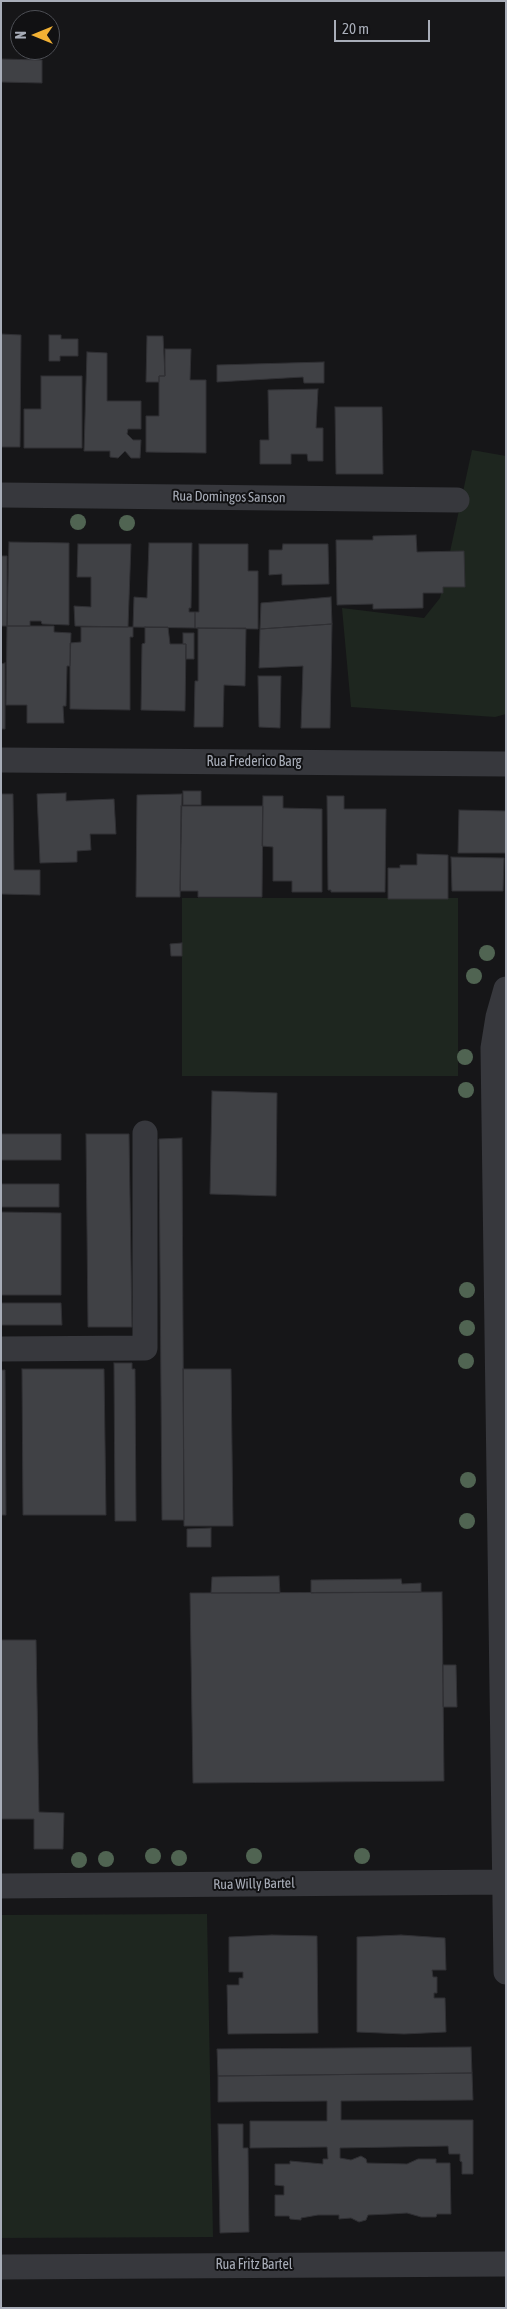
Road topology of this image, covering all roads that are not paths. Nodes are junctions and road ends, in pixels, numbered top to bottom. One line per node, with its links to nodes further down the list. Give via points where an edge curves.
1 (1, 495): 2 (street, Rua Domingos Sanson)
2 (457, 500)
3 (1, 760): 4 (street, Rua Frederico Barg)
4 (506, 764)
5 (506, 989): 8 (street, via 493,1048)
6 (145, 1133): 7 (street, via 145,1348)
7 (1, 1349)
8 (505, 1882): 9 (street, Rua Willy Bartel); 10 (street)
9 (1, 1886)
10 (506, 1972)
11 (506, 2264): 12 (street, Rua Fritz Bartel)
12 (1, 2267)

